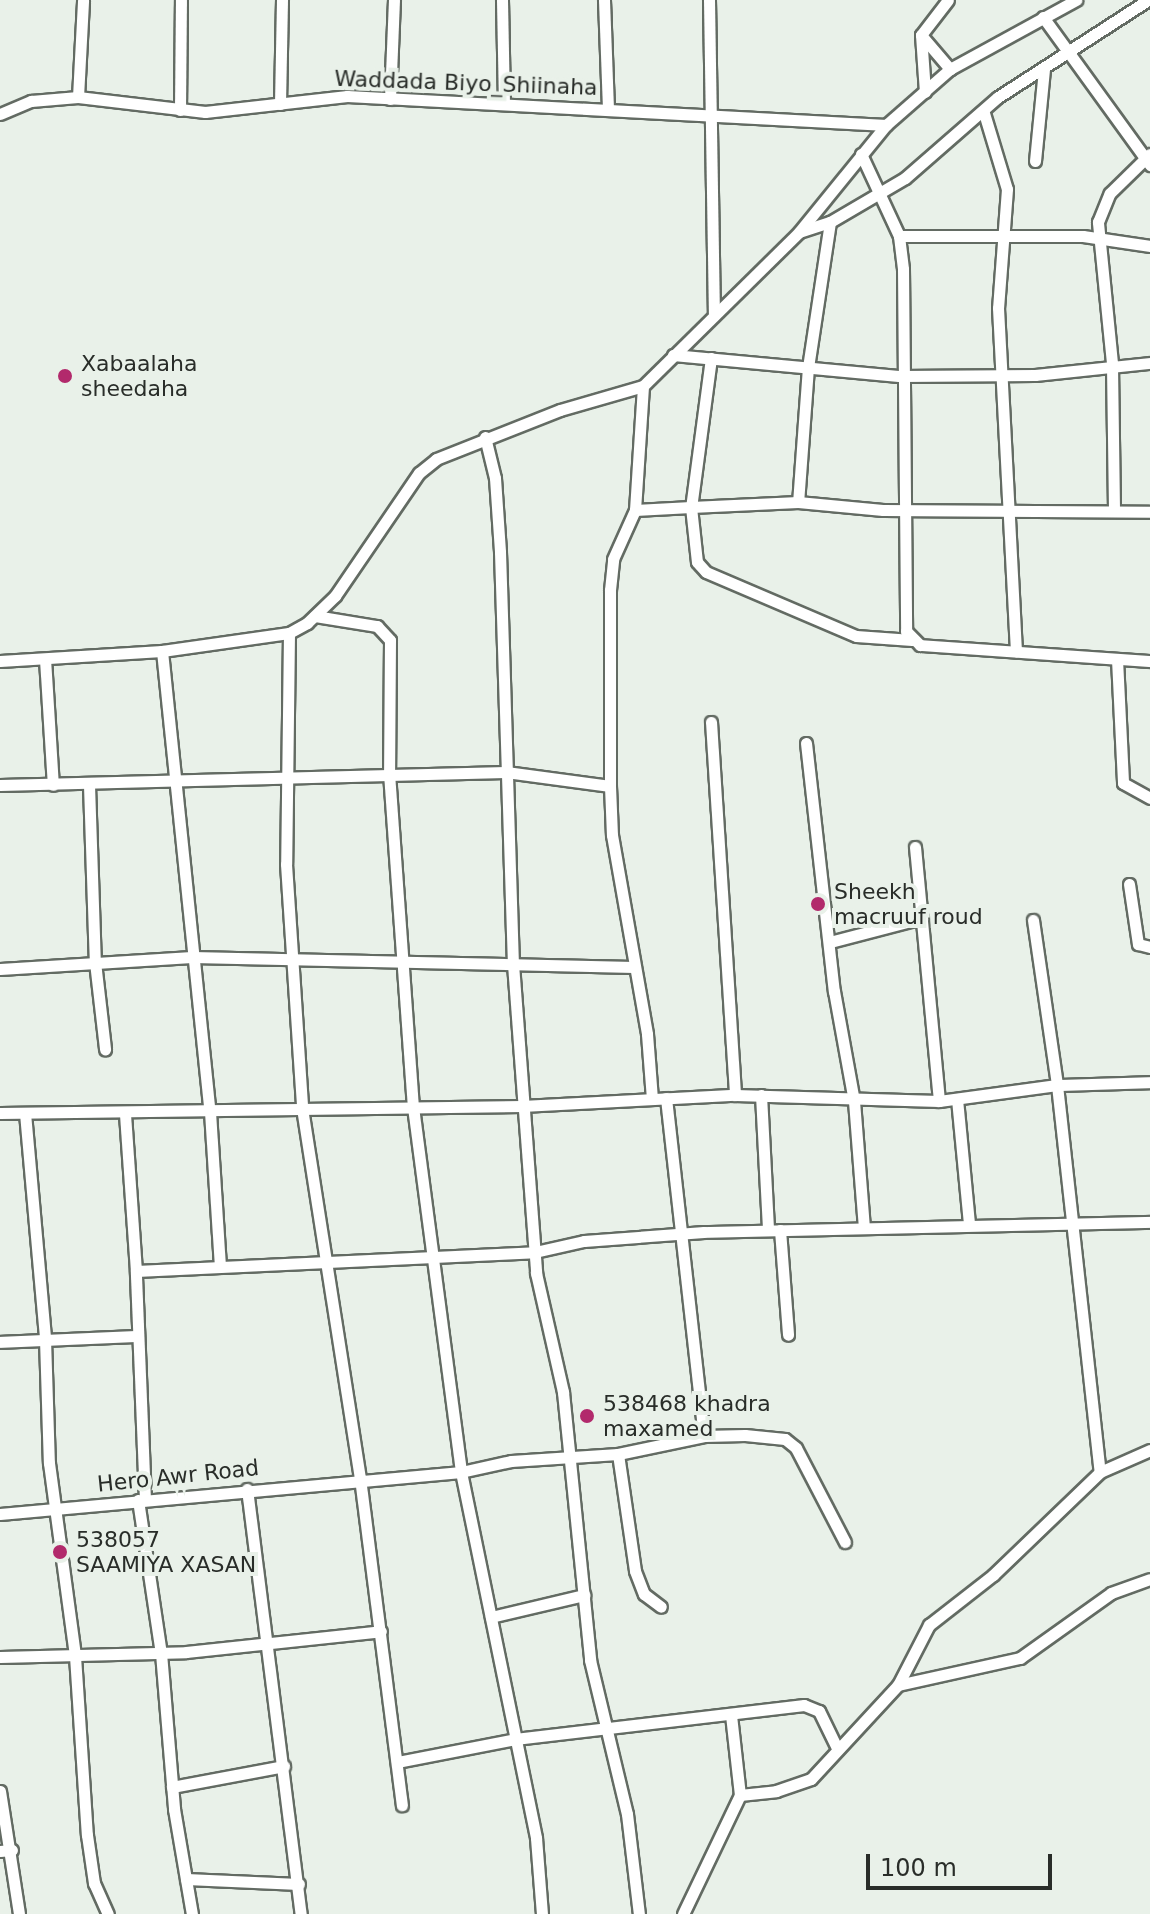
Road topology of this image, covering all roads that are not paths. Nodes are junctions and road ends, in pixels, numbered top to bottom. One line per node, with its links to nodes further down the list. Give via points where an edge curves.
1 (83, 0): 17 (street)
2 (181, 0): 22 (street)
3 (282, 0): 19 (street)
4 (394, 0): 18 (street)
5 (502, 0): 20 (street)
6 (604, 0): 21 (street)
7 (709, 0): 23 (street)
8 (948, 0): 12 (street)
9 (1076, 0): 11 (street)
10 (1148, 0): 13 (street)
11 (1043, 17): 13 (street); 14 (street)
12 (921, 35): 14 (street); 16 (street)
13 (1068, 55): 15 (street); 28 (street)
14 (950, 69): 16 (street)
15 (1044, 70): 24 (street, via 998,97); 29 (street)
16 (925, 92): 26 (street)
17 (78, 97): 22 (street, Waddada Biyo_Shiinaha); 25 (street, Waddada Biyo_Shiinaha, via 31,101)
18 (390, 99): 19 (street, Waddada Biyo_Shiinaha, via 332,96); 20 (street, Waddada Biyo_Shiinaha)
19 (280, 104): 22 (street, Waddada Biyo_Shiinaha)
20 (504, 104): 21 (street, Waddada Biyo_Shiinaha)
21 (608, 109): 23 (street, Waddada Biyo_Shiinaha)
22 (180, 110)
23 (708, 113): 26 (street, Waddada Biyo_Shiinaha); 37 (street)
24 (984, 113): 30 (street, via 905,178); 34 (street, via 1007,189)
25 (0, 114)
26 (886, 125): 27 (street)
27 (861, 154): 30 (street); 32 (street)
28 (1148, 158): 35 (street, via 1110,193 1098,222)
29 (1035, 161)
30 (875, 194): 31 (street); 33 (street)
31 (830, 222): 32 (street); 42 (street)
32 (799, 232): 37 (street)
33 (899, 236): 34 (street); 44 (street)
34 (1003, 236): 35 (street); 43 (street, via 998,308)
35 (1100, 239): 36 (street); 40 (street)
36 (1150, 246)
37 (714, 315): 38 (street)
38 (673, 355): 39 (street); 45 (street)
39 (711, 358): 42 (street); 48 (street)
40 (1112, 363): 41 (street); 43 (street); 51 (street)
41 (1150, 363)
42 (808, 367): 44 (street); 47 (street)
43 (1003, 375): 44 (street); 50 (street)
44 (901, 376): 49 (street)
45 (643, 386): 46 (street); 52 (street)
46 (485, 437): 54 (street, via 436,459 419,473); 65 (street, via 495,478 500,552)
47 (798, 502): 48 (street); 49 (street)
48 (691, 507): 52 (street); 56 (street, via 697,562 706,572 846,633)
49 (906, 508): 50 (street); 56 (street, via 904,614)
50 (1011, 508): 51 (street); 58 (street)
51 (1114, 509): 53 (street)
52 (635, 510): 72 (street, via 613,559 610,590)
53 (1150, 512)
54 (315, 616): 55 (street); 66 (street, via 385,631)
55 (289, 633): 57 (street); 67 (street)
56 (912, 640): 58 (street)
57 (162, 651): 59 (street); 68 (street)
58 (1016, 652): 60 (street)
59 (45, 659): 61 (street); 70 (street)
60 (1117, 659): 62 (street); 73 (street, via 1123,783)
61 (0, 661)
62 (1150, 661)
63 (711, 722): 90 (street)
64 (806, 743): 78 (street)
65 (506, 772): 66 (street); 72 (street); 84 (street)
66 (389, 773): 67 (street); 83 (street)
67 (287, 775): 68 (street); 81 (street)
68 (175, 779): 71 (street); 80 (street)
69 (0, 785): 70 (street)
70 (53, 785): 71 (street)
71 (89, 785): 82 (street)
72 (610, 786): 85 (street, via 612,835)
73 (1150, 798)
74 (915, 847): 76 (street)
75 (1129, 884): 79 (street, via 1138,944)
76 (922, 918): 78 (street); 96 (street)
77 (1033, 920): 89 (street)
78 (830, 942): 95 (street)
79 (1150, 947)
80 (192, 957): 81 (street); 82 (street); 100 (street)
81 (292, 960): 83 (street); 99 (street)
82 (95, 962): 86 (street); 87 (street)
83 (402, 963): 84 (street); 98 (street)
84 (513, 964): 85 (street); 97 (street)
85 (634, 967): 93 (street)
86 (0, 969)
87 (105, 1049)
88 (1150, 1082): 89 (street)
89 (1057, 1085): 94 (street); 104 (street)
90 (735, 1095): 91 (street); 92 (street)
91 (761, 1095): 95 (street); 108 (street)
92 (666, 1098): 93 (street); 109 (street)
93 (652, 1099): 97 (street)
94 (957, 1099): 96 (street); 106 (street)
95 (854, 1101): 96 (street); 107 (street)
96 (939, 1101)
97 (522, 1106): 98 (street); 110 (street)
98 (413, 1107): 99 (street); 111 (street)
99 (302, 1108): 100 (street); 112 (street)
100 (210, 1112): 103 (street); 113 (street)
101 (0, 1113): 102 (street)
102 (25, 1113): 103 (street); 117 (street)
103 (125, 1114): 114 (street)
104 (1071, 1222): 105 (street); 106 (street); 124 (street, via 1081,1272)
105 (1150, 1222)
106 (969, 1224): 107 (street)
107 (864, 1227): 108 (street)
108 (774, 1230): 109 (street); 115 (street)
109 (681, 1234): 110 (street, via 584,1241); 119 (street)
110 (535, 1252): 111 (street); 122 (street, via 563,1392)
111 (431, 1256): 112 (street); 123 (street)
112 (324, 1262): 113 (street); 125 (street)
113 (220, 1265): 114 (street)
114 (136, 1271): 116 (street)
115 (788, 1335)
116 (136, 1336): 117 (street); 127 (street)
117 (45, 1339): 118 (street); 128 (street)
118 (0, 1342)
119 (704, 1436): 121 (street, Hero Awr Road); 130 (street, Hero Awr Road, via 785,1439 796,1448)
120 (1150, 1450): 124 (street)
121 (618, 1454): 122 (street, Hero Awr Road); 133 (street, via 635,1571 644,1594)
122 (569, 1456): 123 (street, Hero Awr Road); 132 (street)
123 (461, 1472): 125 (street, Hero Awr Road); 134 (street)
124 (1100, 1472): 140 (street, via 993,1575 929,1625)
125 (360, 1478): 126 (street, Hero Awr Road); 135 (street)
126 (247, 1489): 127 (street, Hero Awr Road); 136 (street)
127 (141, 1500): 128 (street, Hero Awr Road); 137 (street)
128 (54, 1508): 129 (street, Hero Awr Road); 138 (street)
129 (0, 1514)
130 (845, 1542)
131 (1150, 1579): 140 (street, via 1111,1593 1020,1658)
132 (584, 1595): 134 (street); 142 (street, via 590,1660)
133 (661, 1607)
134 (491, 1617): 143 (street)
135 (381, 1631): 136 (street); 145 (street)
136 (266, 1644): 137 (street); 146 (street)
137 (161, 1653): 138 (street); 147 (street)
138 (75, 1656): 139 (street); 155 (street, via 87,1835 94,1883)
139 (0, 1657)
140 (898, 1685): 144 (street)
141 (731, 1715): 142 (street); 144 (street, via 804,1705 819,1711); 149 (street)
142 (605, 1729): 143 (street); 159 (street, via 627,1814)
143 (515, 1739): 145 (street); 158 (street, via 536,1838)
144 (837, 1748): 149 (street, via 811,1779 776,1791)
145 (397, 1762): 150 (street)
146 (284, 1766): 147 (street); 153 (street)
147 (172, 1787): 152 (street)
148 (0, 1791): 151 (street)
149 (740, 1795): 160 (street)
150 (402, 1805)
151 (6, 1850): 154 (street)
152 (186, 1879): 153 (street); 156 (street)
153 (299, 1884): 157 (street)
154 (19, 1914)
155 (108, 1914)
156 (192, 1914)
157 (301, 1914)
158 (542, 1914)
159 (639, 1914)
160 (683, 1914)

